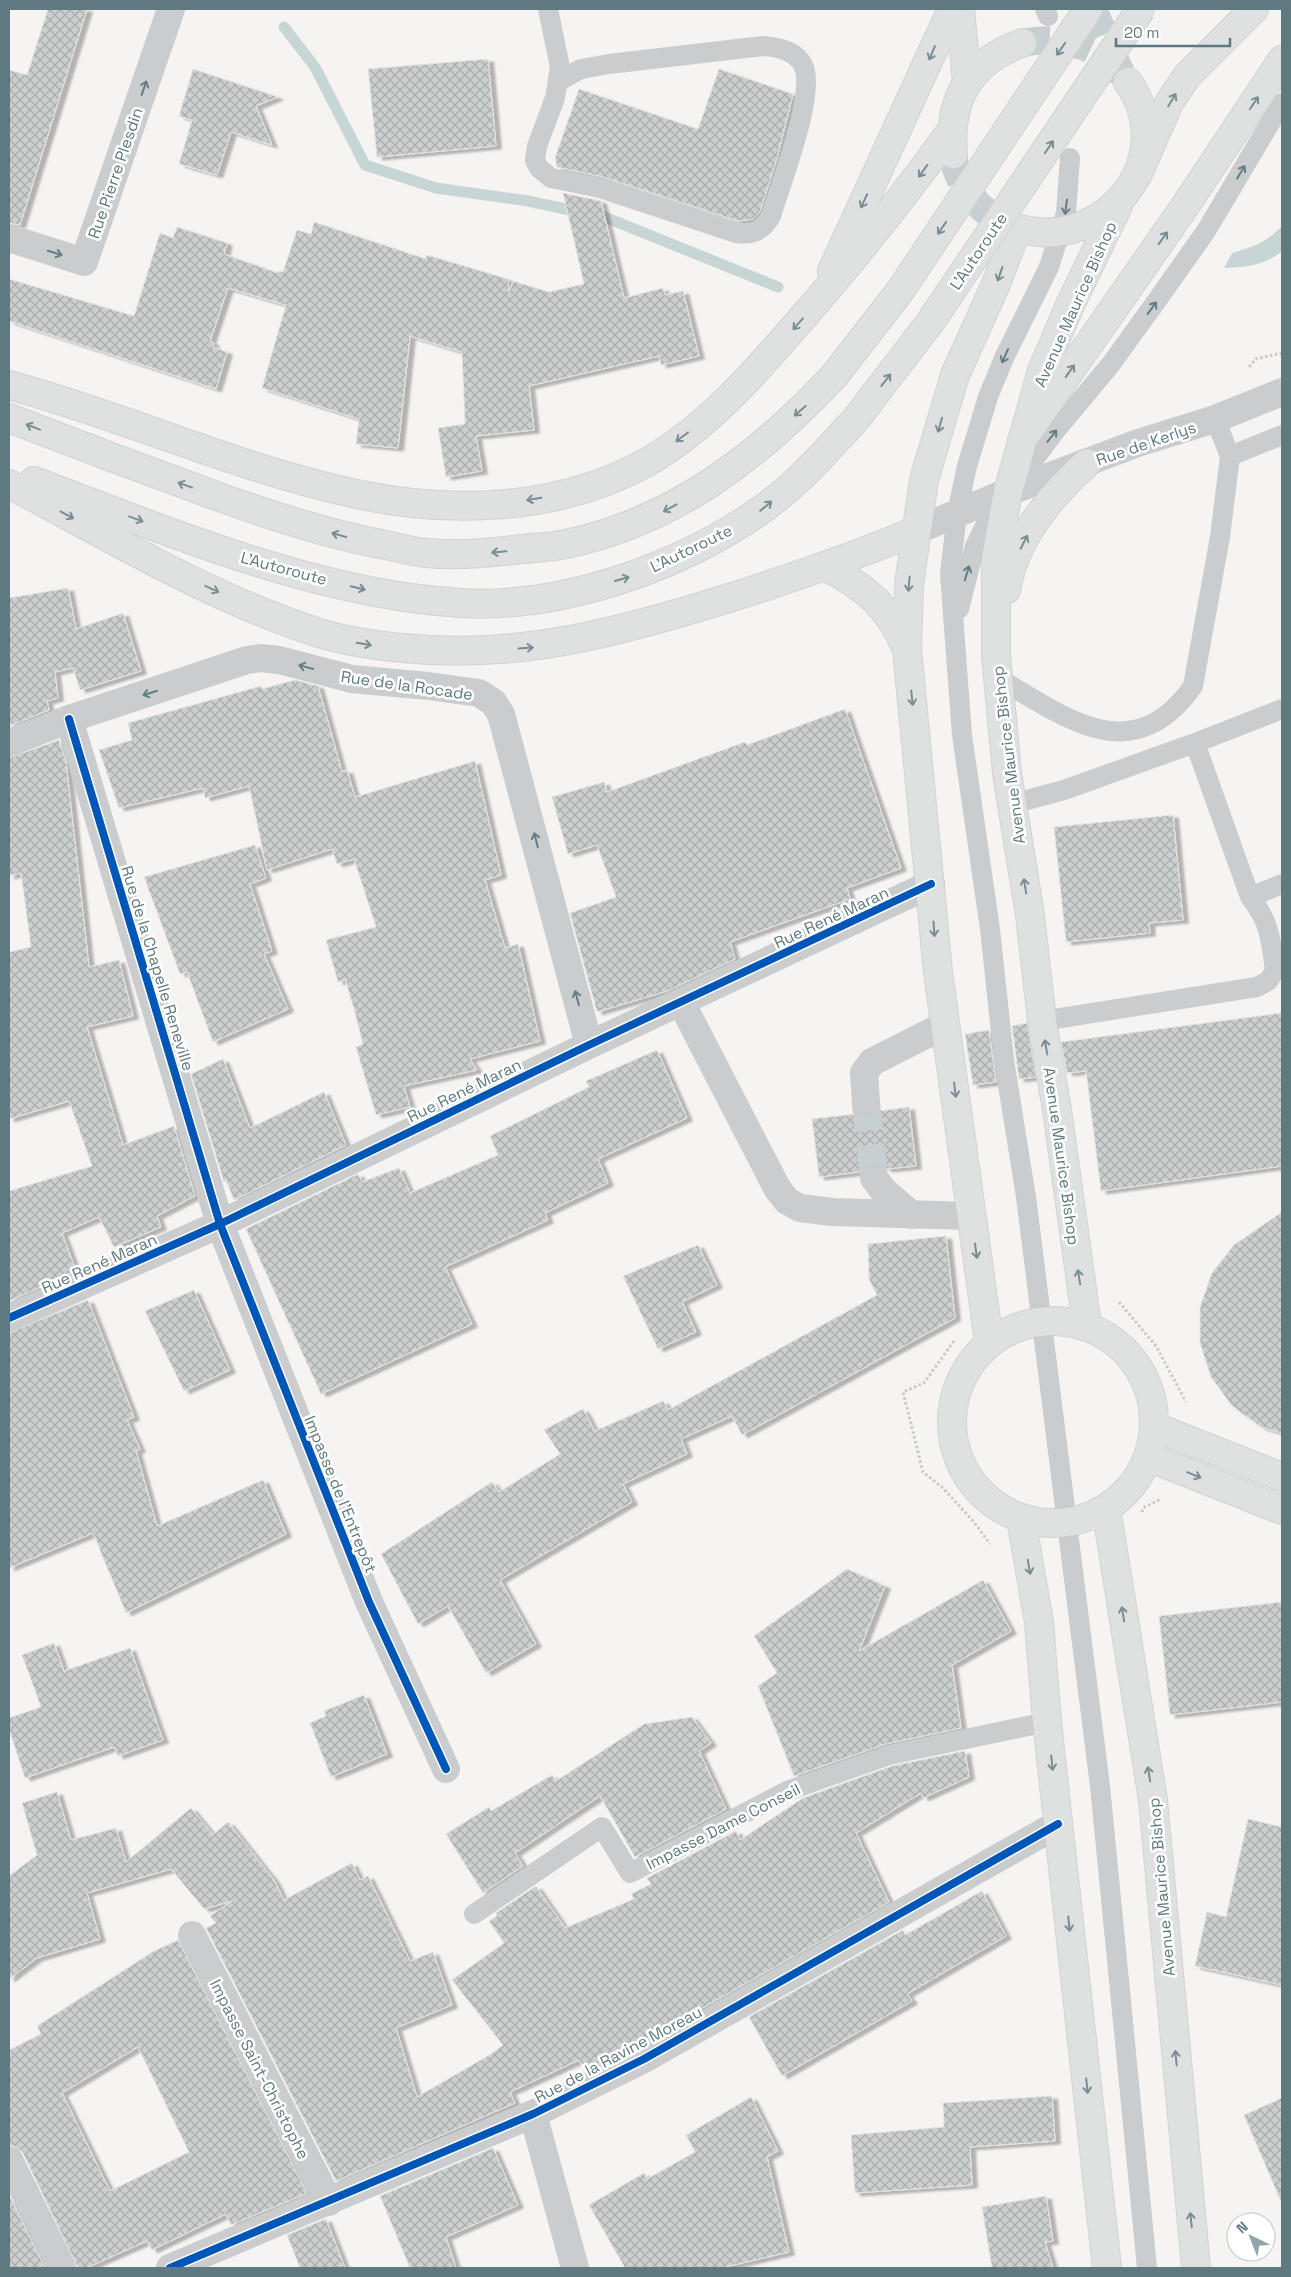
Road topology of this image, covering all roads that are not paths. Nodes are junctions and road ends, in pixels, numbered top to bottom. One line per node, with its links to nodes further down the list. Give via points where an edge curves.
1 (171, 9): 18 (street, Rue Pierre Plesdin, one-way to 1, via 84,262)
2 (548, 9): 10 (lane, via 559,61)
3 (952, 9): 19 (main road, one-way to 19)
4 (960, 9): 11 (main road)
5 (1088, 9): 22 (main road, one-way to 22, bridge, via 900,290 834,376 807,405 704,489 663,512 616,530 565,544 495,552 426,553 287,521)
6 (1141, 9): 28 (main road, L'Autoroute, one-way to 6, bridge, via 217,549 298,574 420,600 463,604 510,602 575,592 672,560 756,514 816,462 856,419 931,321)
7 (1254, 9): 15 (main road, one-way to 7, via 1169,103 1187,76)
8 (1022, 43): 11 (main road, via 991,58)
9 (1282, 60): 25 (main road, one-way to 9)
10 (559, 81): 10 (lane, via 535,160 551,178 600,188 736,233 748,235 765,226 774,207 806,92 805,71 796,57 784,50 763,46 609,64 581,69)
11 (967, 82): 19 (main road, one-way to 19, via 956,106 952,143)
12 (1128, 82): 15 (main road, via 1136,94 1145,121 1144,150)
13 (1282, 103): 30 (lane, one-way to 13, via 1111,364 1164,291 1206,231)
14 (1070, 158): 17 (lane, one-way to 17, via 1066,213)
15 (1137, 176): 16 (main road)
16 (1119, 202): 17 (main road, via 1089,224); 25 (main road, Avenue Maurice Bishop, via 1042,371)
17 (1059, 233): 31 (lane, one-way to 31, via 1049,267 988,397); 32 (main road, one-way to 32, via 1030,233 1016,228 996,284 955,375 924,480)
18 (9, 238)
19 (822, 295): 20 (main road, one-way to 20, via 762,366 720,406 641,465 598,484 554,496 497,505 405,503 359,494 242,462)
20 (9, 385)
21 (1278, 388): 23 (street, Rue de Kerlys)
22 (9, 418)
23 (1215, 419): 26 (lane); 27 (street, Rue de Kerlys)
24 (1282, 435): 26 (lane)
25 (1022, 440): 30 (main road, Avenue Maurice Bishop)
26 (1230, 456): 36 (lane, via 1220,537 1193,686 1180,704 1150,727 1114,732 1093,729 1055,712)
27 (1087, 463): 30 (street, Rue de Kerlys); 36 (main road, one-way to 27, via 1010,569 1034,522 1059,488)
28 (9, 471)
29 (9, 484): 33 (main road, one-way to 33, via 187,577 313,631 363,644 440,652 542,646 597,636 660,620)
30 (1008, 492): 31 (street, Rue de Kerlys); 34 (lane, one-way to 30, via 963,589 975,546); 36 (main road, Avenue Maurice Bishop, via 996,560)
31 (957, 513): 32 (street, Rue de Kerlys); 34 (lane, via 950,574)
32 (915, 531): 33 (main road); 35 (main road, one-way to 35)
33 (826, 567): 35 (main road, via 848,578 889,614)
34 (955, 638): 55 (lane, via 962,735)
35 (906, 649): 42 (main road, one-way to 42)
36 (997, 667): 41 (main road, Avenue Maurice Bishop)
37 (1282, 709): 40 (lane)
38 (69, 719): 39 (street, Rue de la Rocade); 48 (street, Rue de la Rocade, one-way to 38, via 522,785 501,714 493,702 479,694 352,680 261,658); 53 (street, Rue de la Chapelle Reneville)
39 (10, 741)
40 (1195, 743): 41 (lane, via 1064,790); 44 (lane)
41 (1012, 804): 46 (main road, Avenue Maurice Bishop, one-way to 41)
42 (931, 884): 45 (street, Rue René Maran); 47 (main road, one-way to 47)
43 (1282, 884): 44 (lane)
44 (1250, 897): 46 (lane, via 1263,913 1269,929 1275,971 1257,988)
45 (681, 1002): 48 (street, Rue René Maran); 51 (street, via 787,1202 800,1208 832,1212)
46 (1042, 1020): 56 (main road, Avenue Maurice Bishop, one-way to 46)
47 (945, 1025): 49 (street, via 872,1062 864,1073); 52 (main road, one-way to 52)
48 (589, 1045): 53 (street, Rue René Maran)
49 (866, 1103)
50 (874, 1178): 51 (street, via 882,1190)
51 (912, 1215): 52 (street)
52 (971, 1216): 57 (main road, one-way to 57)
53 (220, 1224): 54 (street, Rue René Maran); 66 (street, Impasse de l'Entrepôt, via 369,1602)
54 (9, 1318)
55 (1042, 1320): 56 (main road); 57 (main road, via 1005,1331); 64 (lane)
56 (1087, 1325): 58 (main road, via 1124,1348 1138,1365 1148,1384)
57 (989, 1342): 63 (main road, via 970,1362 958,1386 951,1413 952,1440 961,1466 976,1489 996,1507)
58 (1155, 1427): 59 (main road); 60 (main road)
59 (1148, 1457): 61 (main road, via 1124,1494); 62 (main road, one-way to 62)
60 (1282, 1476)
61 (1106, 1508): 64 (main road); 78 (main road, Avenue Maurice Bishop, one-way to 61, via 1153,1800)
62 (1282, 1510)
63 (1021, 1519): 64 (main road, via 1036,1523); 65 (main road, one-way to 65, via 1039,1622)
64 (1068, 1522): 77 (lane, via 1100,1786)
65 (1047, 1722): 67 (main road, one-way to 67); 68 (lane, Impasse Dame Conseil, via 889,1755 787,1791 630,1873 602,1828)
66 (446, 1769)
67 (1058, 1824): 70 (street, Rue de la Ravine Moreau, via 644,2059); 76 (main road, one-way to 76)
68 (474, 1914)
69 (192, 1936): 72 (street, Impasse Saint-Christophe)
70 (533, 2114): 72 (street, Rue de la Ravine Moreau); 75 (street)
71 (9, 2160): 73 (street)
72 (328, 2202): 74 (street, Rue de la Ravine Moreau)
73 (62, 2268)
74 (170, 2268)
75 (575, 2268)
76 (1107, 2268)
77 (1148, 2268)
78 (1196, 2268)

